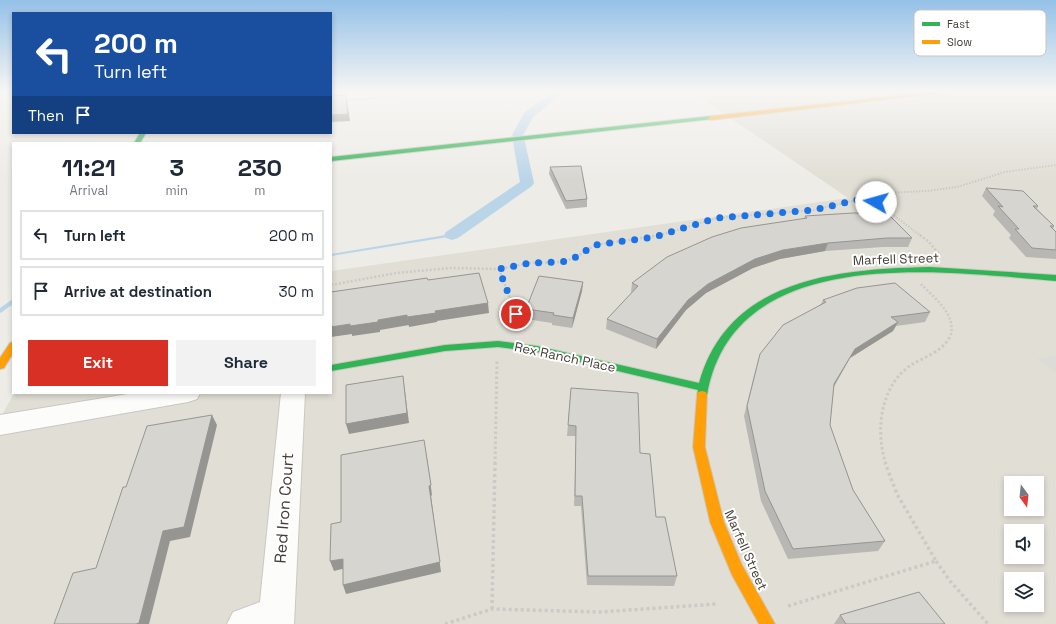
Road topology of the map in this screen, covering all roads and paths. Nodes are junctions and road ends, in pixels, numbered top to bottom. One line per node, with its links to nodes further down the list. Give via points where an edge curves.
1 (680, 121): 2 (street)
2 (332, 159)
3 (1056, 165): 4 (path, via 1005,172 957,187 884,193 879,195)
4 (876, 202): 5 (path, via 928,241); 6 (path, via 865,199 814,210 717,218 654,237 595,245 562,262 530,263)
5 (943, 258)
6 (499, 269): 9 (path, via 451,268 396,273); 10 (path, via 516,314)
7 (1056, 278): 15 (street, Marfell Street, via 921,269 876,270 808,282 780,293 754,308 731,330 709,366)
8 (917, 280): 19 (path, via 945,310 951,323 951,335 944,345 905,371 894,386 885,402 880,438 886,467 899,499)
9 (332, 285)
10 (511, 330)
11 (12, 347): 13 (street)
12 (497, 362): 22 (path)
13 (0, 366)
14 (332, 368): 15 (street, Rex Ranch Place, via 445,348 498,344 537,349)
15 (703, 388): 25 (street, Marfell Street, via 699,447 717,522 737,570)
16 (182, 394): 18 (street)
17 (293, 394): 23 (street, Red Iron Court)
18 (0, 425)
19 (936, 561): 21 (path); 26 (path)
20 (718, 604): 22 (path, via 600,612)
21 (782, 608)
22 (492, 609): 24 (path)
23 (266, 622)
24 (445, 624)
25 (767, 624)
26 (988, 624)

